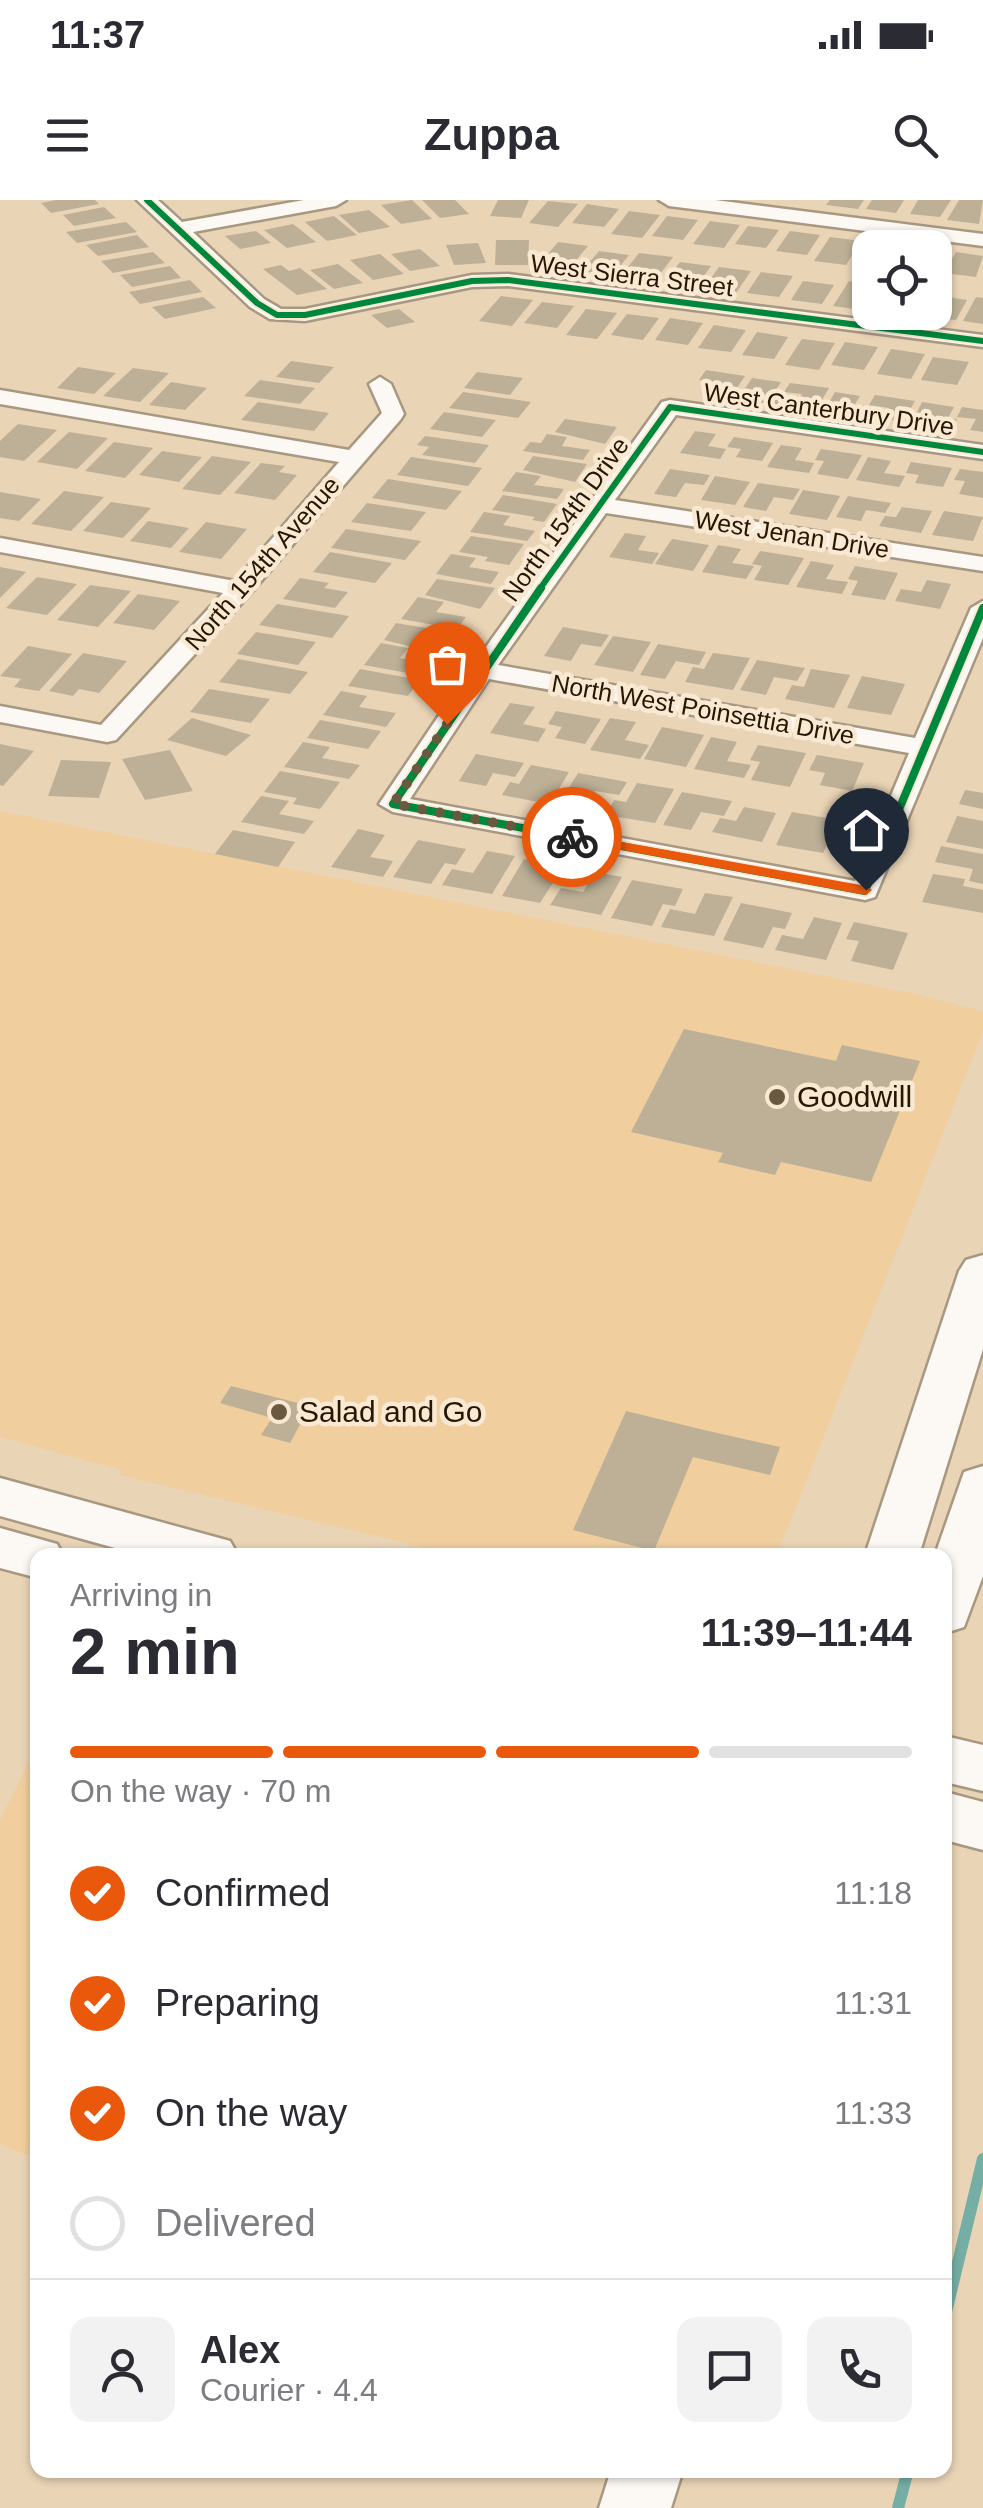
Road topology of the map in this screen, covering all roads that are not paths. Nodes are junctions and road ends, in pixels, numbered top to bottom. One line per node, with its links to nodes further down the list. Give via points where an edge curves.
1 (146, 200): 4 (street)
2 (336, 200): 4 (street)
3 (669, 200): 5 (street)
4 (177, 229): 6 (street, West Sierra Street, via 277,315 508,280)
5 (983, 240)
6 (983, 340)
7 (380, 384): 11 (street, North 154th Avenue, via 393,414)
8 (0, 397): 11 (street)
9 (670, 407): 10 (street, West Canterbury Drive); 12 (street, North 154th Drive)
10 (983, 452)
11 (354, 458): 15 (street, North 154th Avenue)
12 (600, 504): 14 (street, West Jenan Drive); 18 (street, North 154th Drive)
13 (0, 545): 15 (street)
14 (983, 564)
15 (241, 589): 19 (street, North 154th Avenue, via 108,734)
16 (983, 608): 17 (street)
17 (973, 654): 20 (street)
18 (482, 670): 20 (street, North West Poinsettia Drive); 20 (street, North 154th Drive, via 393,804 866,890)
19 (0, 714)
20 (924, 748)
21 (983, 1270): 26 (main road)
22 (983, 1485): 28 (main road)
23 (0, 1497): 25 (main road)
24 (0, 1548): 27 (main road)
25 (186, 1548)
26 (894, 1548)
27 (30, 1556)
28 (952, 1589)
29 (952, 1761): 30 (main road)
30 (983, 1768)
31 (952, 1818): 32 (main road)
32 (983, 1826)
33 (644, 2478): 34 (main road)
34 (635, 2508)

